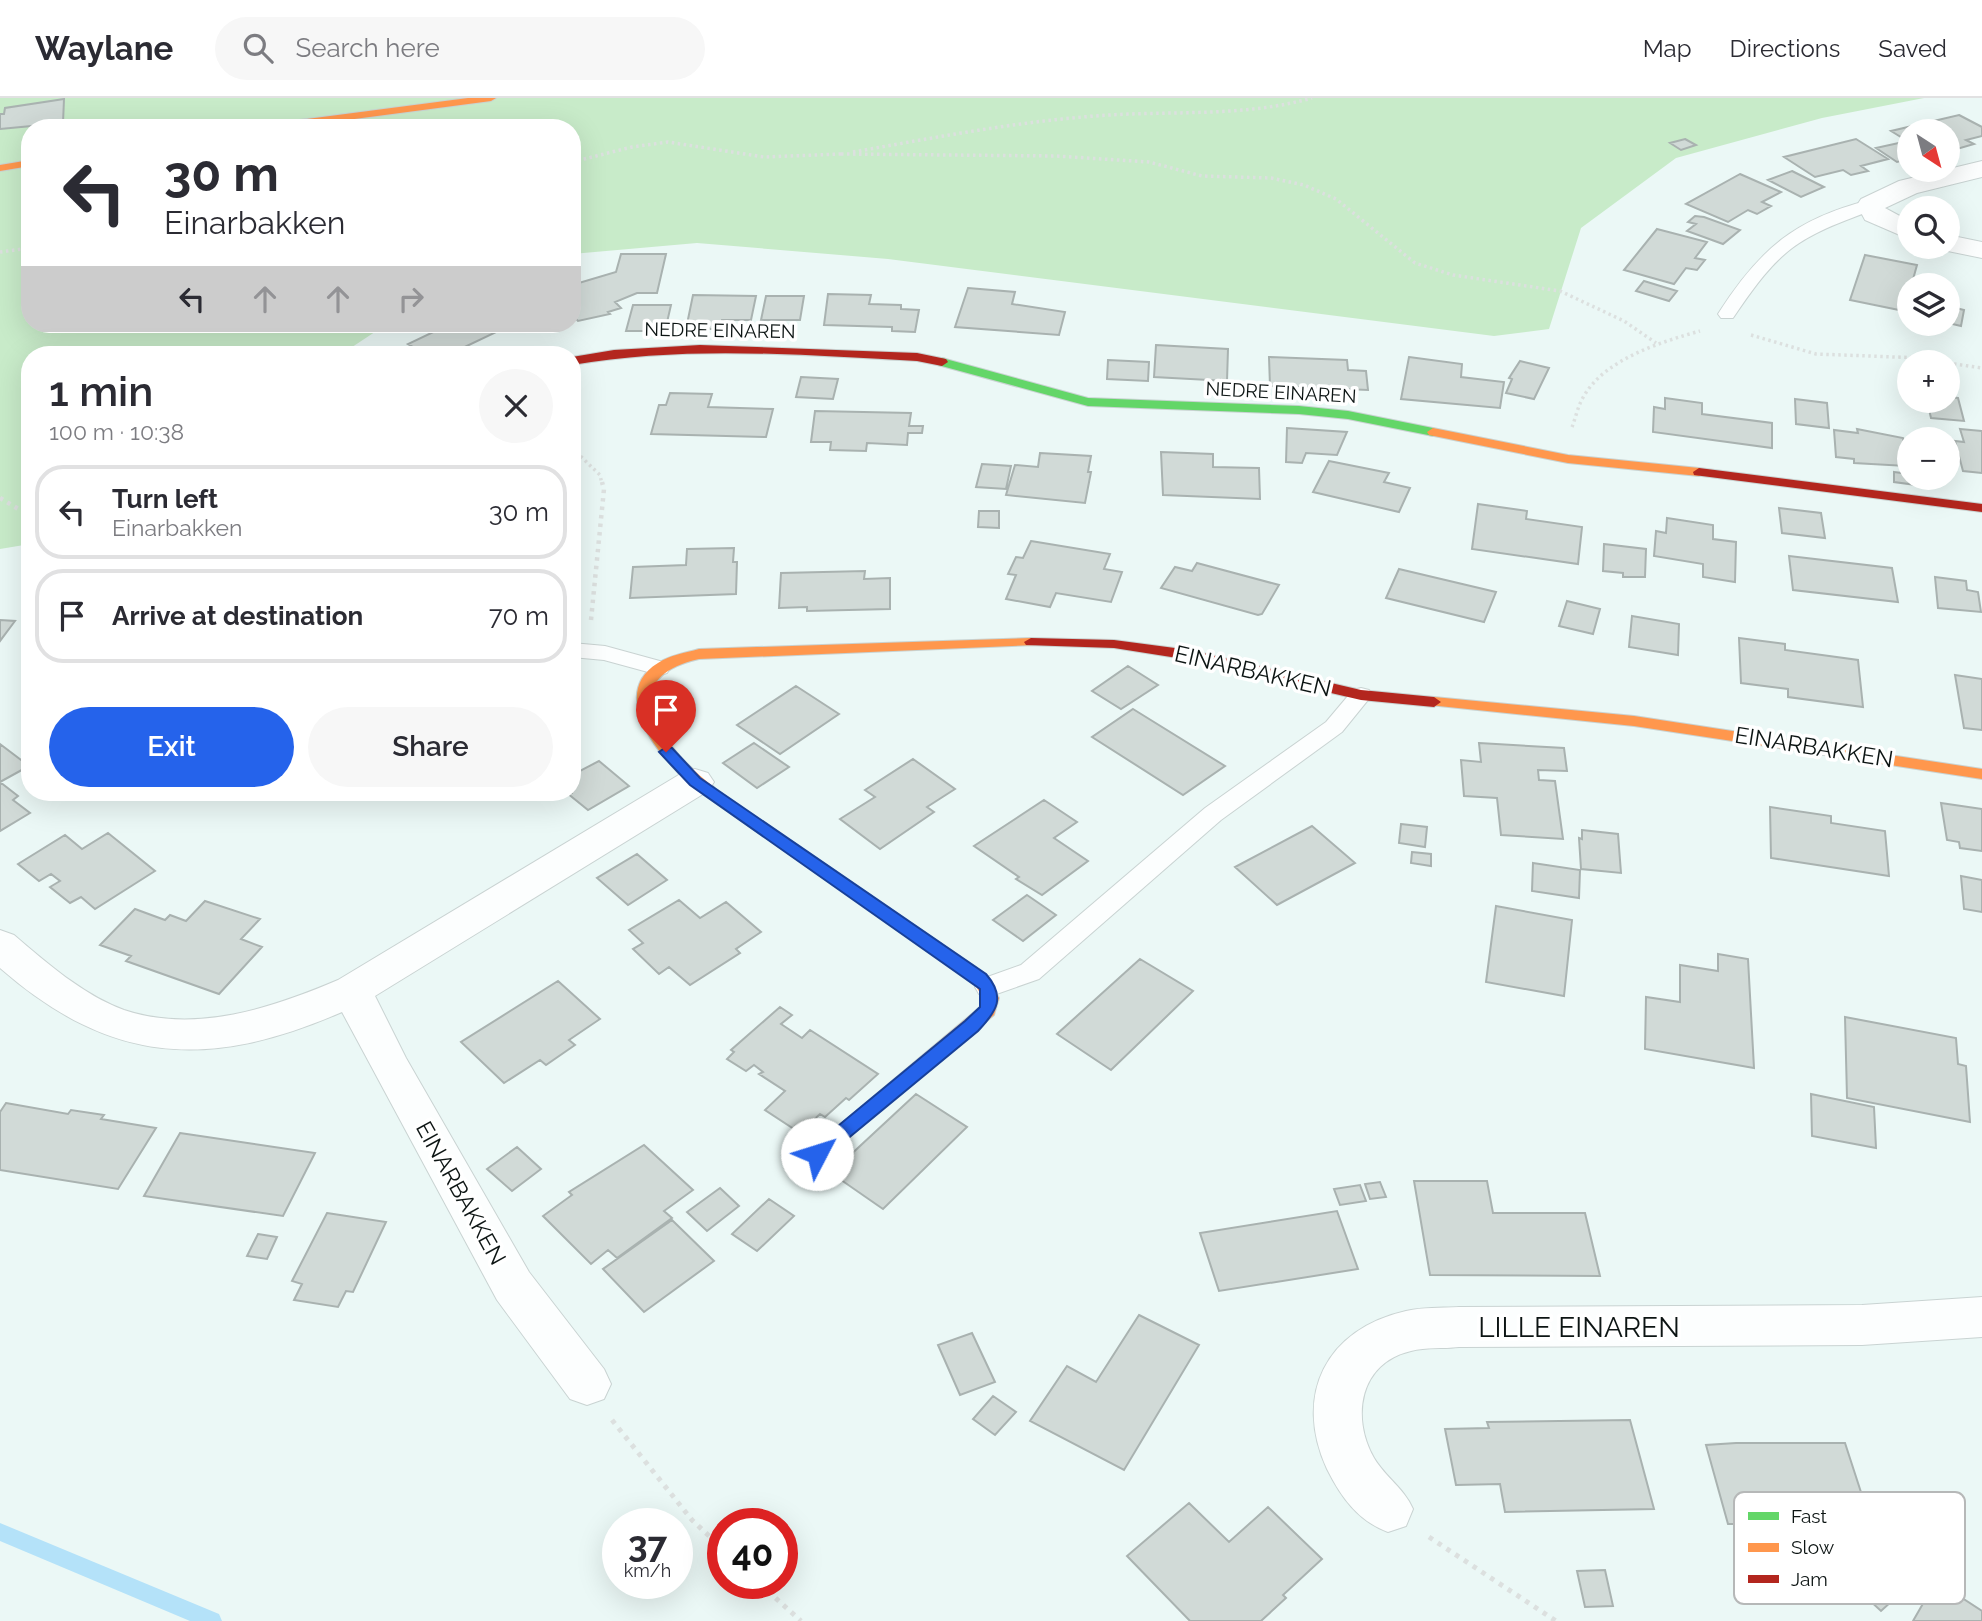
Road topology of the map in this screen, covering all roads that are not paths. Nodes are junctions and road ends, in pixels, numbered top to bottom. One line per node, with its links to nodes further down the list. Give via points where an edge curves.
1 (491, 98): 2 (street)
2 (330, 119)
3 (21, 164): 4 (street)
4 (0, 168)
5 (1982, 169): 6 (street, via 1908,187)
6 (1870, 205): 7 (street, via 1874,214); 10 (lane, via 1807,228 1782,243 1746,281)
7 (1897, 225)
8 (1960, 245): 9 (street)
9 (1982, 250)
10 (1722, 320)
11 (581, 359): 12 (street, NEDRE EINAREN, via 620,351 724,350 917,357 1088,402 1348,415 1560,458 1794,482)
12 (1982, 509)
13 (581, 651): 14 (lane)
14 (659, 668): 15 (street, EINARBAKKEN, via 680,657 741,651 1072,642 1166,651); 17 (street, via 645,686 646,716 666,752)
15 (1361, 695): 16 (street, EINARBAKKEN, via 1634,721); 19 (lane, via 1334,727 1213,814 1030,972)
16 (1982, 774)
17 (695, 782): 19 (street); 20 (street)
18 (0, 945): 20 (street, via 77,1005 135,1030 186,1036 230,1033 311,1010)
19 (988, 987): 21 (street, via 988,1010)
20 (352, 991): 23 (street, EINARBAKKEN, via 513,1286)
21 (817, 1154)
22 (1982, 1317): 24 (street, LILLE EINAREN, via 1862,1325 1401,1332 1365,1350 1340,1381 1334,1415 1359,1479)
23 (587, 1384)
24 (1388, 1509)

